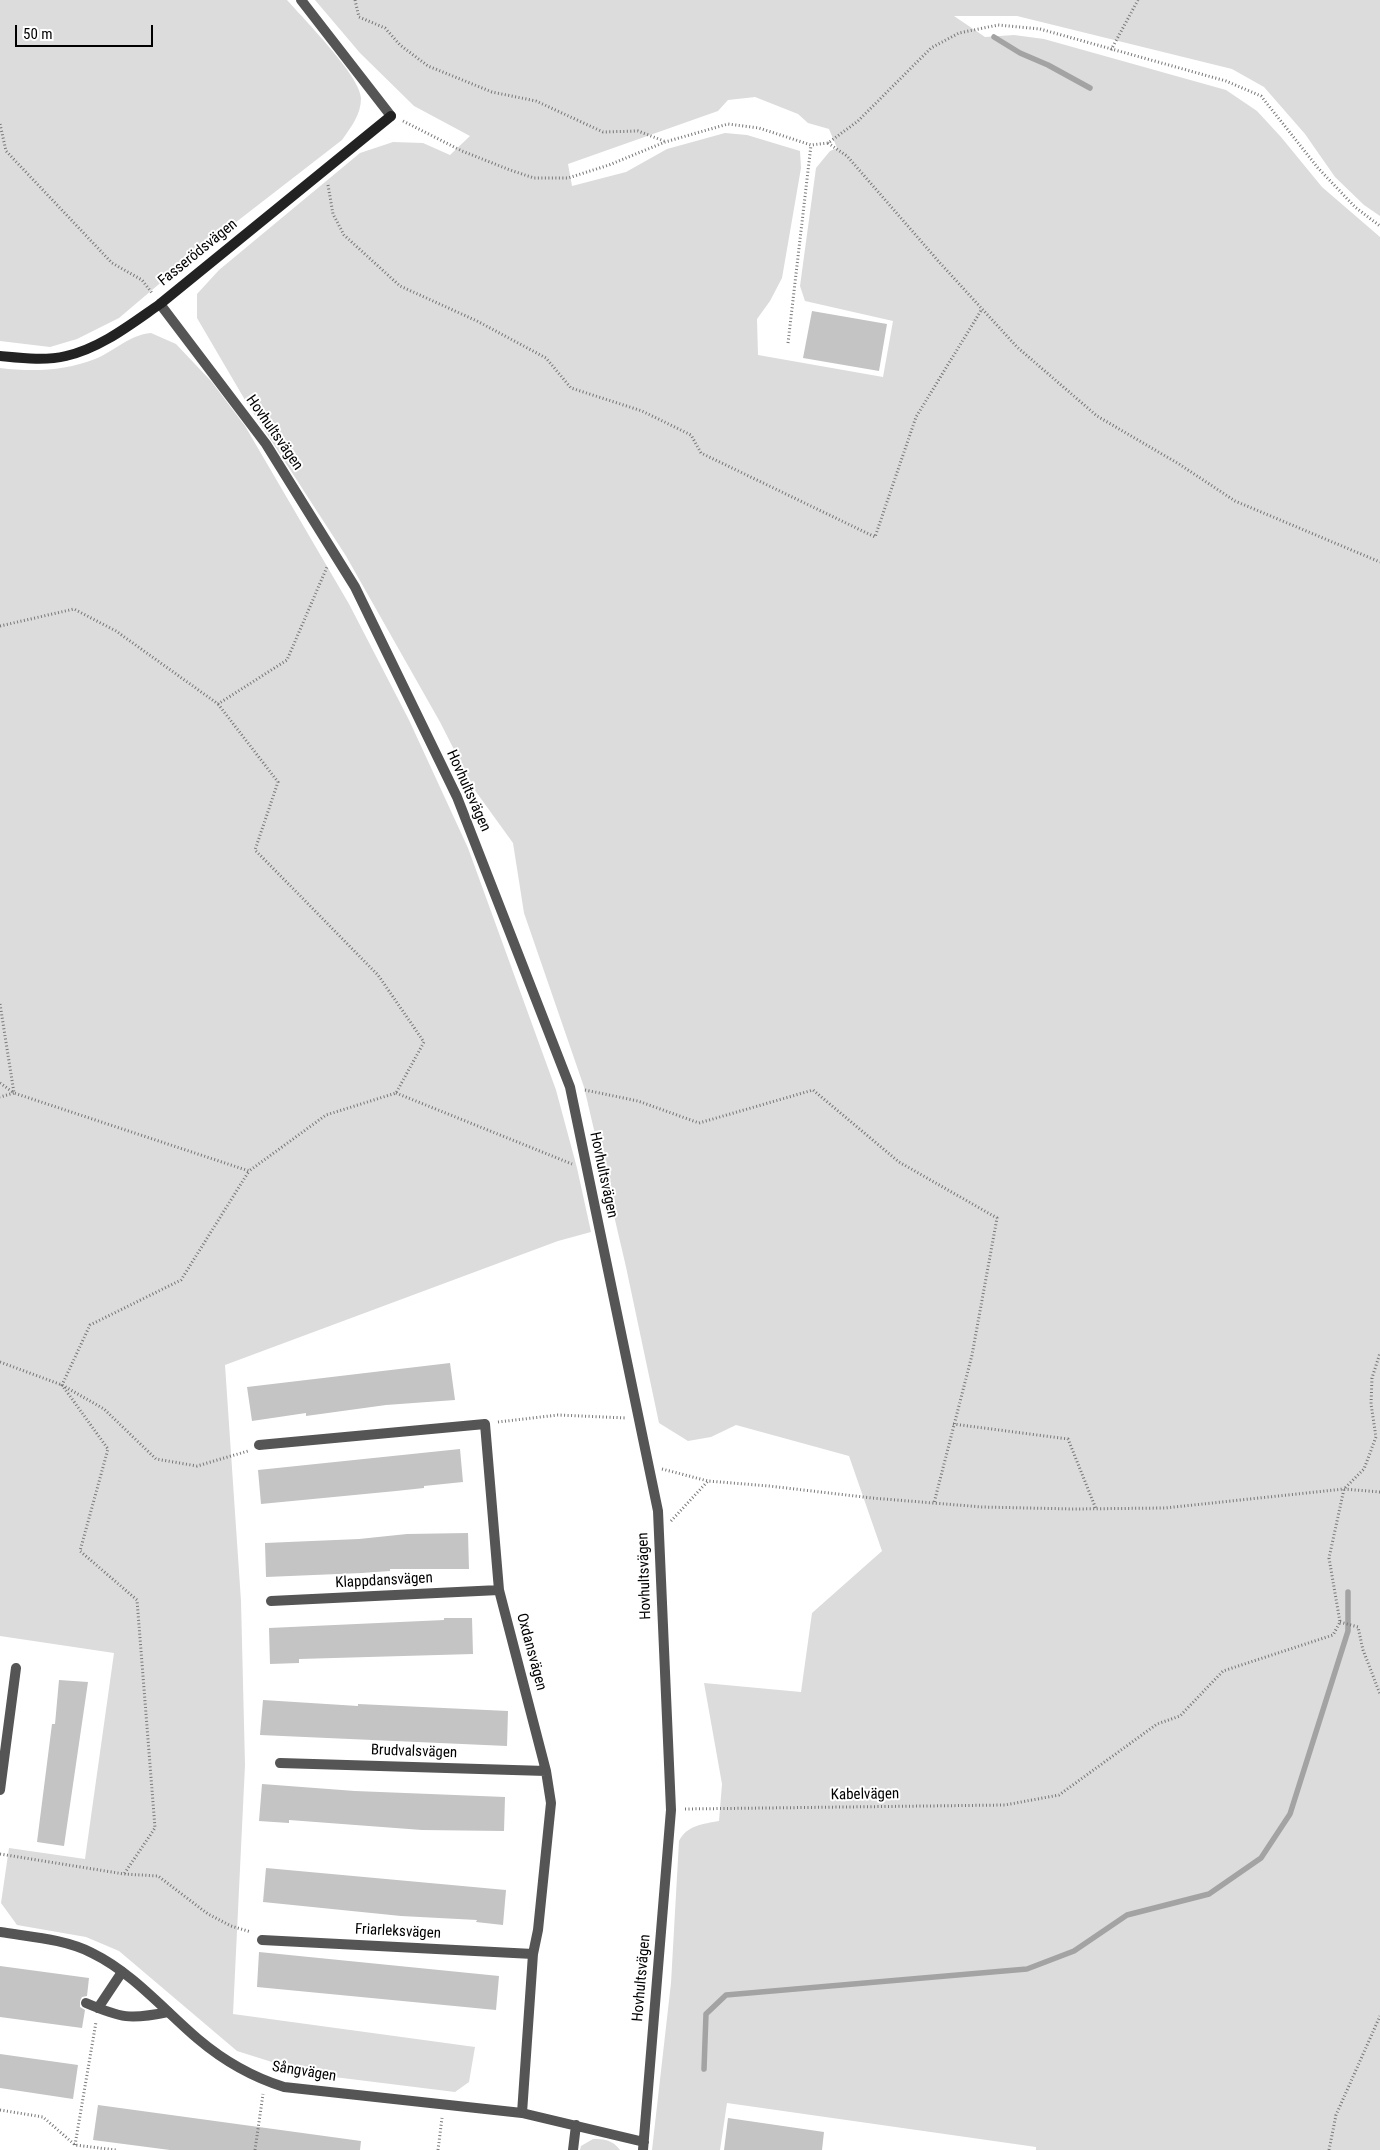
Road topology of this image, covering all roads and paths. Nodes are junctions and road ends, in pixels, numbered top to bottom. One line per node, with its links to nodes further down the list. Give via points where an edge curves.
1 (301, 0): 5 (street)
2 (355, 0): 7 (path, via 359,17 385,28 400,45 428,66 492,92 536,101 603,132 638,131)
3 (1138, 0): 4 (path)
4 (1111, 50): 8 (path, via 1040,29 998,24 959,33 931,48 858,121); 11 (path, via 1226,81 1261,96 1324,174 1355,207)
5 (391, 116): 7 (path, via 462,150 534,178 568,178); 10 (street, Fasserödsvägen)
6 (0, 124): 12 (path, via 6,151 112,263 142,280)
7 (664, 142): 9 (path, via 728,124 759,128)
8 (828, 142): 9 (path); 13 (path, via 847,156)
9 (811, 145): 14 (path)
10 (326, 170): 12 (street, Fasserödsvägen); 13 (path, via 332,214 344,235 400,286 546,358 571,388 650,415 691,435 701,453 875,537 916,417)
11 (1380, 226)
12 (160, 304): 15 (street, Fasserödsvägen, via 92,347 65,356); 16 (street, Hovhultsvägen, via 266,444)
13 (982, 309): 17 (path, via 1017,347 1097,416 1235,501)
14 (788, 343)
15 (0, 356)
16 (334, 553): 19 (path, via 287,660); 22 (street, Hovhultsvägen, via 355,587 457,797)
17 (1380, 562)
18 (0, 626): 19 (path, via 74,609 116,632)
19 (218, 704): 23 (path, via 278,782 255,850 378,975 424,1042)
20 (0, 1004): 24 (path)
21 (0, 1083): 24 (path)
22 (570, 1087): 26 (street, Hovhultsvägen); 33 (path, via 638,1102 700,1123 812,1090 899,1162 997,1218 972,1354)
23 (396, 1093): 26 (path); 27 (path, via 326,1115)
24 (14, 1094): 25 (path); 27 (path)
25 (0, 1097)
26 (587, 1170): 31 (street, Hovhultsvägen)
27 (249, 1171): 30 (path, via 181,1280 90,1326)
28 (1380, 1354): 37 (path, via 1372,1378 1371,1404 1376,1437 1364,1469)
29 (0, 1362): 30 (path)
30 (62, 1385): 34 (path, via 104,1409 156,1459 197,1466 242,1454); 52 (path, via 108,1449 80,1551 137,1600 155,1828)
31 (639, 1419): 32 (path, via 558,1415); 35 (street, Hovhultsvägen)
32 (485, 1424): 34 (street); 42 (street, Oxdansvägen)
33 (953, 1424): 39 (path); 40 (path, via 1068,1439)
34 (259, 1445)
35 (648, 1465): 36 (path); 41 (street, Hovhultsvägen, via 658,1511)
36 (708, 1482): 39 (path); 41 (path)
37 (1344, 1489): 38 (path); 40 (path, via 1165,1508); 44 (path, via 1329,1558)
38 (1380, 1492)
39 (934, 1503): 40 (path)
40 (1096, 1509)
41 (659, 1535): 50 (street, Hovhultsvägen)
42 (499, 1590): 43 (street, Klappdansvägen); 48 (street, Oxdansvägen)
43 (271, 1601)
44 (1340, 1622): 46 (path, via 1358,1627); 50 (path, Kabelvägen, via 1333,1635 1223,1671 1180,1716 1157,1724 1059,1796 1005,1805)
45 (16, 1668): 49 (street)
46 (1380, 1694)
47 (280, 1763): 48 (street, Brudvalsvägen)
48 (546, 1771): 55 (street, Oxdansvägen, via 551,1803)
49 (0, 1790)
50 (670, 1810): 67 (street, Hovhultsvägen)
51 (0, 1854): 52 (path)
52 (124, 1874): 54 (path, via 158,1876 208,1914)
53 (0, 1932): 56 (street, Sångvägen, via 71,1944 92,1952)
54 (262, 1940): 55 (street, Friarleksvägen)
55 (533, 1954): 64 (street, Oxdansvägen)
56 (122, 1972): 58 (street); 59 (street, Sångvägen)
57 (86, 2003): 58 (street)
58 (98, 2008): 59 (street, via 134,2018); 66 (path)
59 (168, 2012): 61 (street, Sångvägen, via 234,2066)
60 (1380, 2016): 73 (path, via 1336,2115)
61 (265, 2081): 62 (street, Sångvägen, via 284,2087); 70 (path)
62 (443, 2104): 64 (street, Sångvägen); 71 (path)
63 (0, 2110): 66 (path, via 43,2117)
64 (522, 2113): 65 (street, Sångvägen)
65 (576, 2126): 67 (street, Sångvägen); 72 (street)
66 (75, 2145): 68 (path)
67 (644, 2146)
68 (101, 2149): 69 (path)
69 (116, 2150)
70 (256, 2150)
71 (438, 2150)
72 (572, 2150)
73 (1329, 2150)

